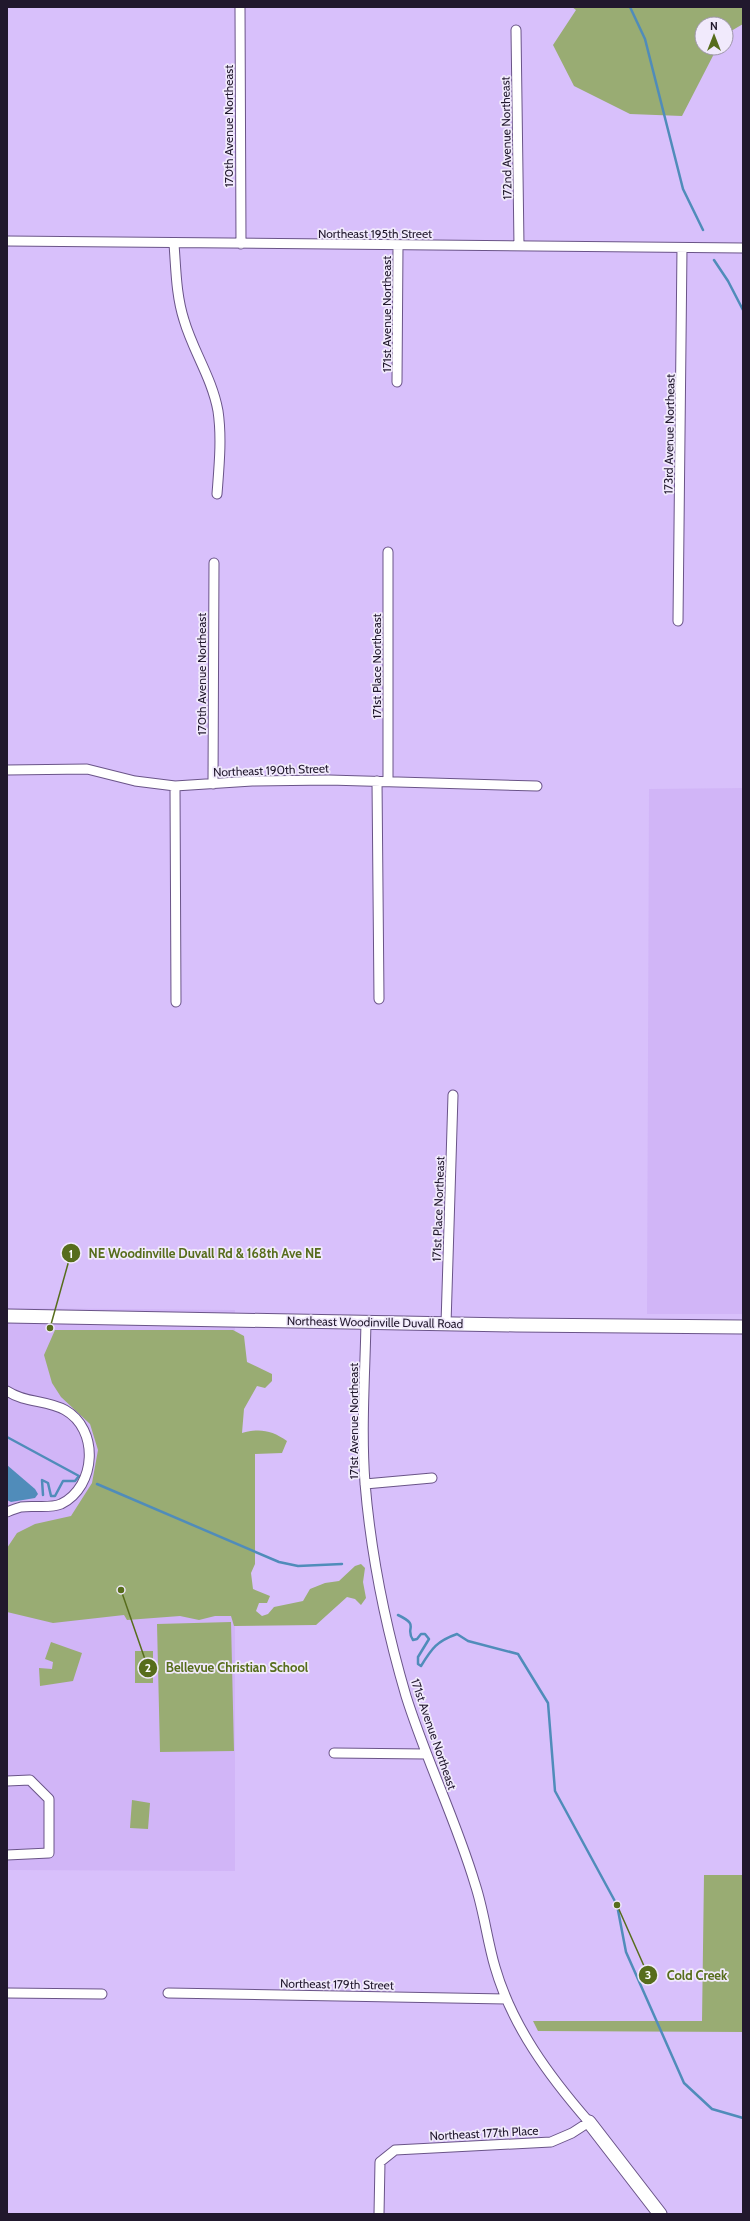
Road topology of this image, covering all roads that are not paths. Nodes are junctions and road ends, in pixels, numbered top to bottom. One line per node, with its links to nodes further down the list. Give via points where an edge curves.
1 (240, 7): 5 (street, 170th Avenue Northeast)
2 (516, 30): 7 (street, 172nd Avenue Northeast)
3 (7, 241): 4 (street, Northeast 195th Street)
4 (174, 244): 5 (street, Northeast 195th Street); 11 (street, via 177,293 184,320 211,383 218,412)
5 (241, 244): 6 (street, Northeast 195th Street)
6 (398, 246): 7 (street, Northeast 195th Street); 10 (street, 171st Avenue Northeast)
7 (519, 246): 8 (street, Northeast 195th Street)
8 (682, 248): 9 (street, Northeast 195th Street); 14 (street, 173rd Avenue Northeast)
9 (743, 248)
10 (397, 382)
11 (217, 494)
12 (388, 552): 17 (street, 171st Place Northeast)
13 (214, 563): 18 (street, 170th Avenue Northeast)
14 (678, 621)
15 (7, 770): 19 (street, Northeast 190th Street, via 87,769 135,781)
16 (377, 781): 17 (street, Northeast 190th Street); 18 (street, Northeast 190th Street, via 252,781); 21 (street)
17 (388, 781): 20 (street, Northeast 190th Street)
18 (213, 784): 19 (street, Northeast 190th Street)
19 (175, 786): 22 (street)
20 (537, 786)
21 (378, 999)
22 (176, 1002)
23 (453, 1095): 26 (street, 171st Place Northeast)
24 (7, 1316): 25 (main road, Northeast Woodinville Duvall Road)
25 (366, 1322): 26 (main road, Northeast Woodinville Duvall Road); 30 (street, 171st Avenue Northeast)
26 (446, 1324): 27 (main road, Northeast Woodinville Duvall Road)
27 (743, 1326)
28 (7, 1391): 31 (street, via 22,1399 63,1409 75,1417 85,1429 90,1453 83,1480 68,1500 59,1505 21,1507)
29 (432, 1478): 30 (street)
30 (365, 1484): 33 (street, 171st Avenue Northeast, via 384,1611 407,1697)
31 (7, 1512)
32 (334, 1753): 33 (street)
33 (426, 1754): 39 (street, 171st Avenue Northeast, via 475,1884 495,1968)
34 (7, 1781): 35 (street, via 30,1780 49,1799 49,1853)
35 (7, 1854)
36 (7, 1993): 38 (street)
37 (168, 1993): 39 (street, Northeast 179th Street)
38 (102, 1994)
39 (506, 1999): 40 (street, 171st Avenue Northeast, via 524,2035 554,2080)
40 (589, 2122): 41 (street, Northeast 177th Place, via 551,2142 395,2150 380,2162); 42 (main road)
41 (379, 2214)
42 (660, 2214)

